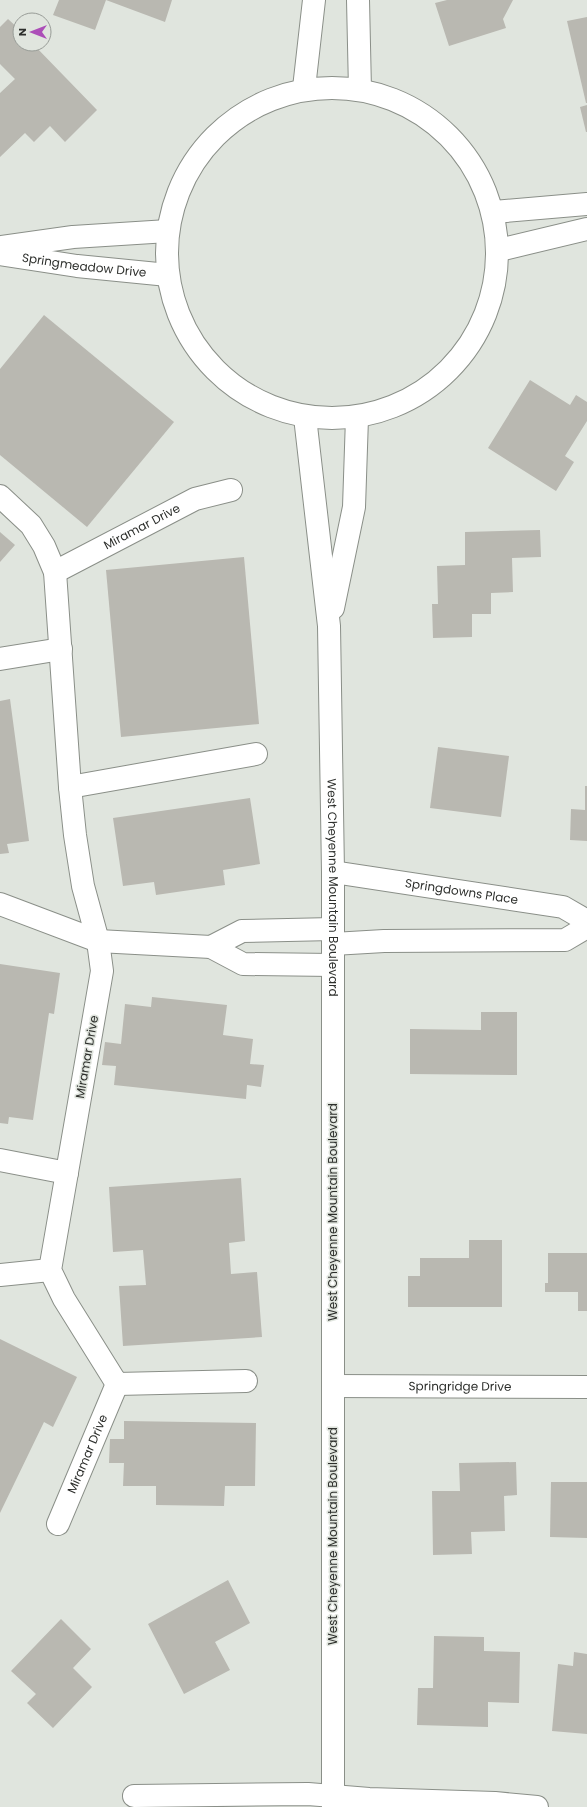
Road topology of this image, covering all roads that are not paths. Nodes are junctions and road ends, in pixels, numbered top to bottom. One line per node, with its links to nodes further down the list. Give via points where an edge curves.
1 (314, 0): 3 (street)
2 (358, 0): 4 (street)
3 (304, 88): 4 (street); 8 (street, via 248,109 229,122 209,142 191,166 176,198)
4 (360, 90): 6 (street, via 388,98 418,111 448,135 467,157 483,182)
5 (587, 204): 6 (street)
6 (494, 212): 10 (street)
7 (587, 229): 10 (street)
8 (168, 231): 9 (street, Springmeadow Drive, via 73,237); 12 (street)
9 (0, 248)
10 (499, 250): 14 (street, via 487,306 474,337 457,360 437,380 414,397)
11 (0, 254): 12 (street, Springmeadow Drive, via 77,266)
12 (168, 275): 13 (street, via 185,329 209,363 246,395)
13 (305, 417): 14 (street); 18 (street, West Cheyenne Mountain Boulevard)
14 (357, 418): 18 (street, West Cheyenne Mountain Boulevard, via 354,507)
15 (231, 490): 17 (street, Miramar Drive, via 195,498)
16 (0, 496): 17 (street, Miramar Drive, via 31,525 44,546)
17 (55, 572): 19 (street, Miramar Drive)
18 (330, 626): 23 (street, West Cheyenne Mountain Boulevard)
19 (61, 649): 20 (street); 22 (street, Miramar Drive)
20 (0, 659)
21 (256, 754): 22 (street)
22 (70, 787): 27 (street, Miramar Drive, via 83,886)
23 (334, 872): 25 (street, Springdowns Place, via 563,907); 28 (street, West Cheyenne Mountain Boulevard)
24 (0, 904): 27 (street)
25 (587, 921)
26 (587, 927): 28 (street, via 565,940 384,941)
27 (98, 941): 29 (street); 31 (street, Miramar Drive, via 102,972)
28 (334, 946): 29 (street, via 242,931); 29 (street, via 242,964); 36 (street, West Cheyenne Mountain Boulevard)
29 (211, 947)
30 (0, 1160): 31 (street)
31 (67, 1173): 32 (street, Miramar Drive)
32 (50, 1270): 33 (street); 35 (street, via 64,1298)
33 (0, 1275)
34 (246, 1381): 35 (street)
35 (117, 1384): 38 (street, Miramar Drive)
36 (334, 1386): 37 (street, Springridge Drive); 40 (street, West Cheyenne Mountain Boulevard)
37 (587, 1387)
38 (58, 1524)
39 (134, 1796): 40 (street, via 308,1794)
40 (333, 1802): 41 (street, via 496,1803)
41 (537, 1807)

